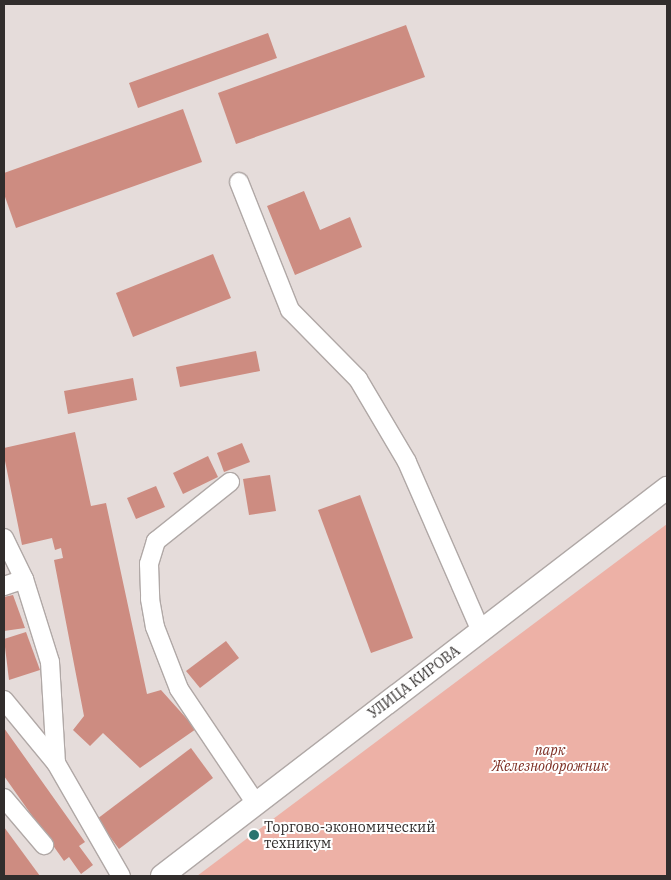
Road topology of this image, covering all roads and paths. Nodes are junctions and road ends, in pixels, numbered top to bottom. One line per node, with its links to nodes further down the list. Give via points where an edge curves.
1 (239, 182): 7 (lane, via 290,310 358,378 407,462)
2 (230, 482): 11 (lane, via 156,541 148,564 150,599 155,627 179,689)
3 (667, 488): 7 (main road, УЛИЦА КИРОВА)
4 (4, 538): 5 (lane)
5 (24, 579): 6 (lane); 9 (lane, via 51,669)
6 (4, 586)
7 (481, 630): 11 (main road, УЛИЦА КИРОВА)
8 (4, 700): 9 (lane)
9 (56, 763): 13 (lane)
10 (4, 798): 12 (lane)
11 (255, 802): 14 (main road, УЛИЦА КИРОВА)
12 (44, 845)
13 (121, 876)
14 (162, 876)

